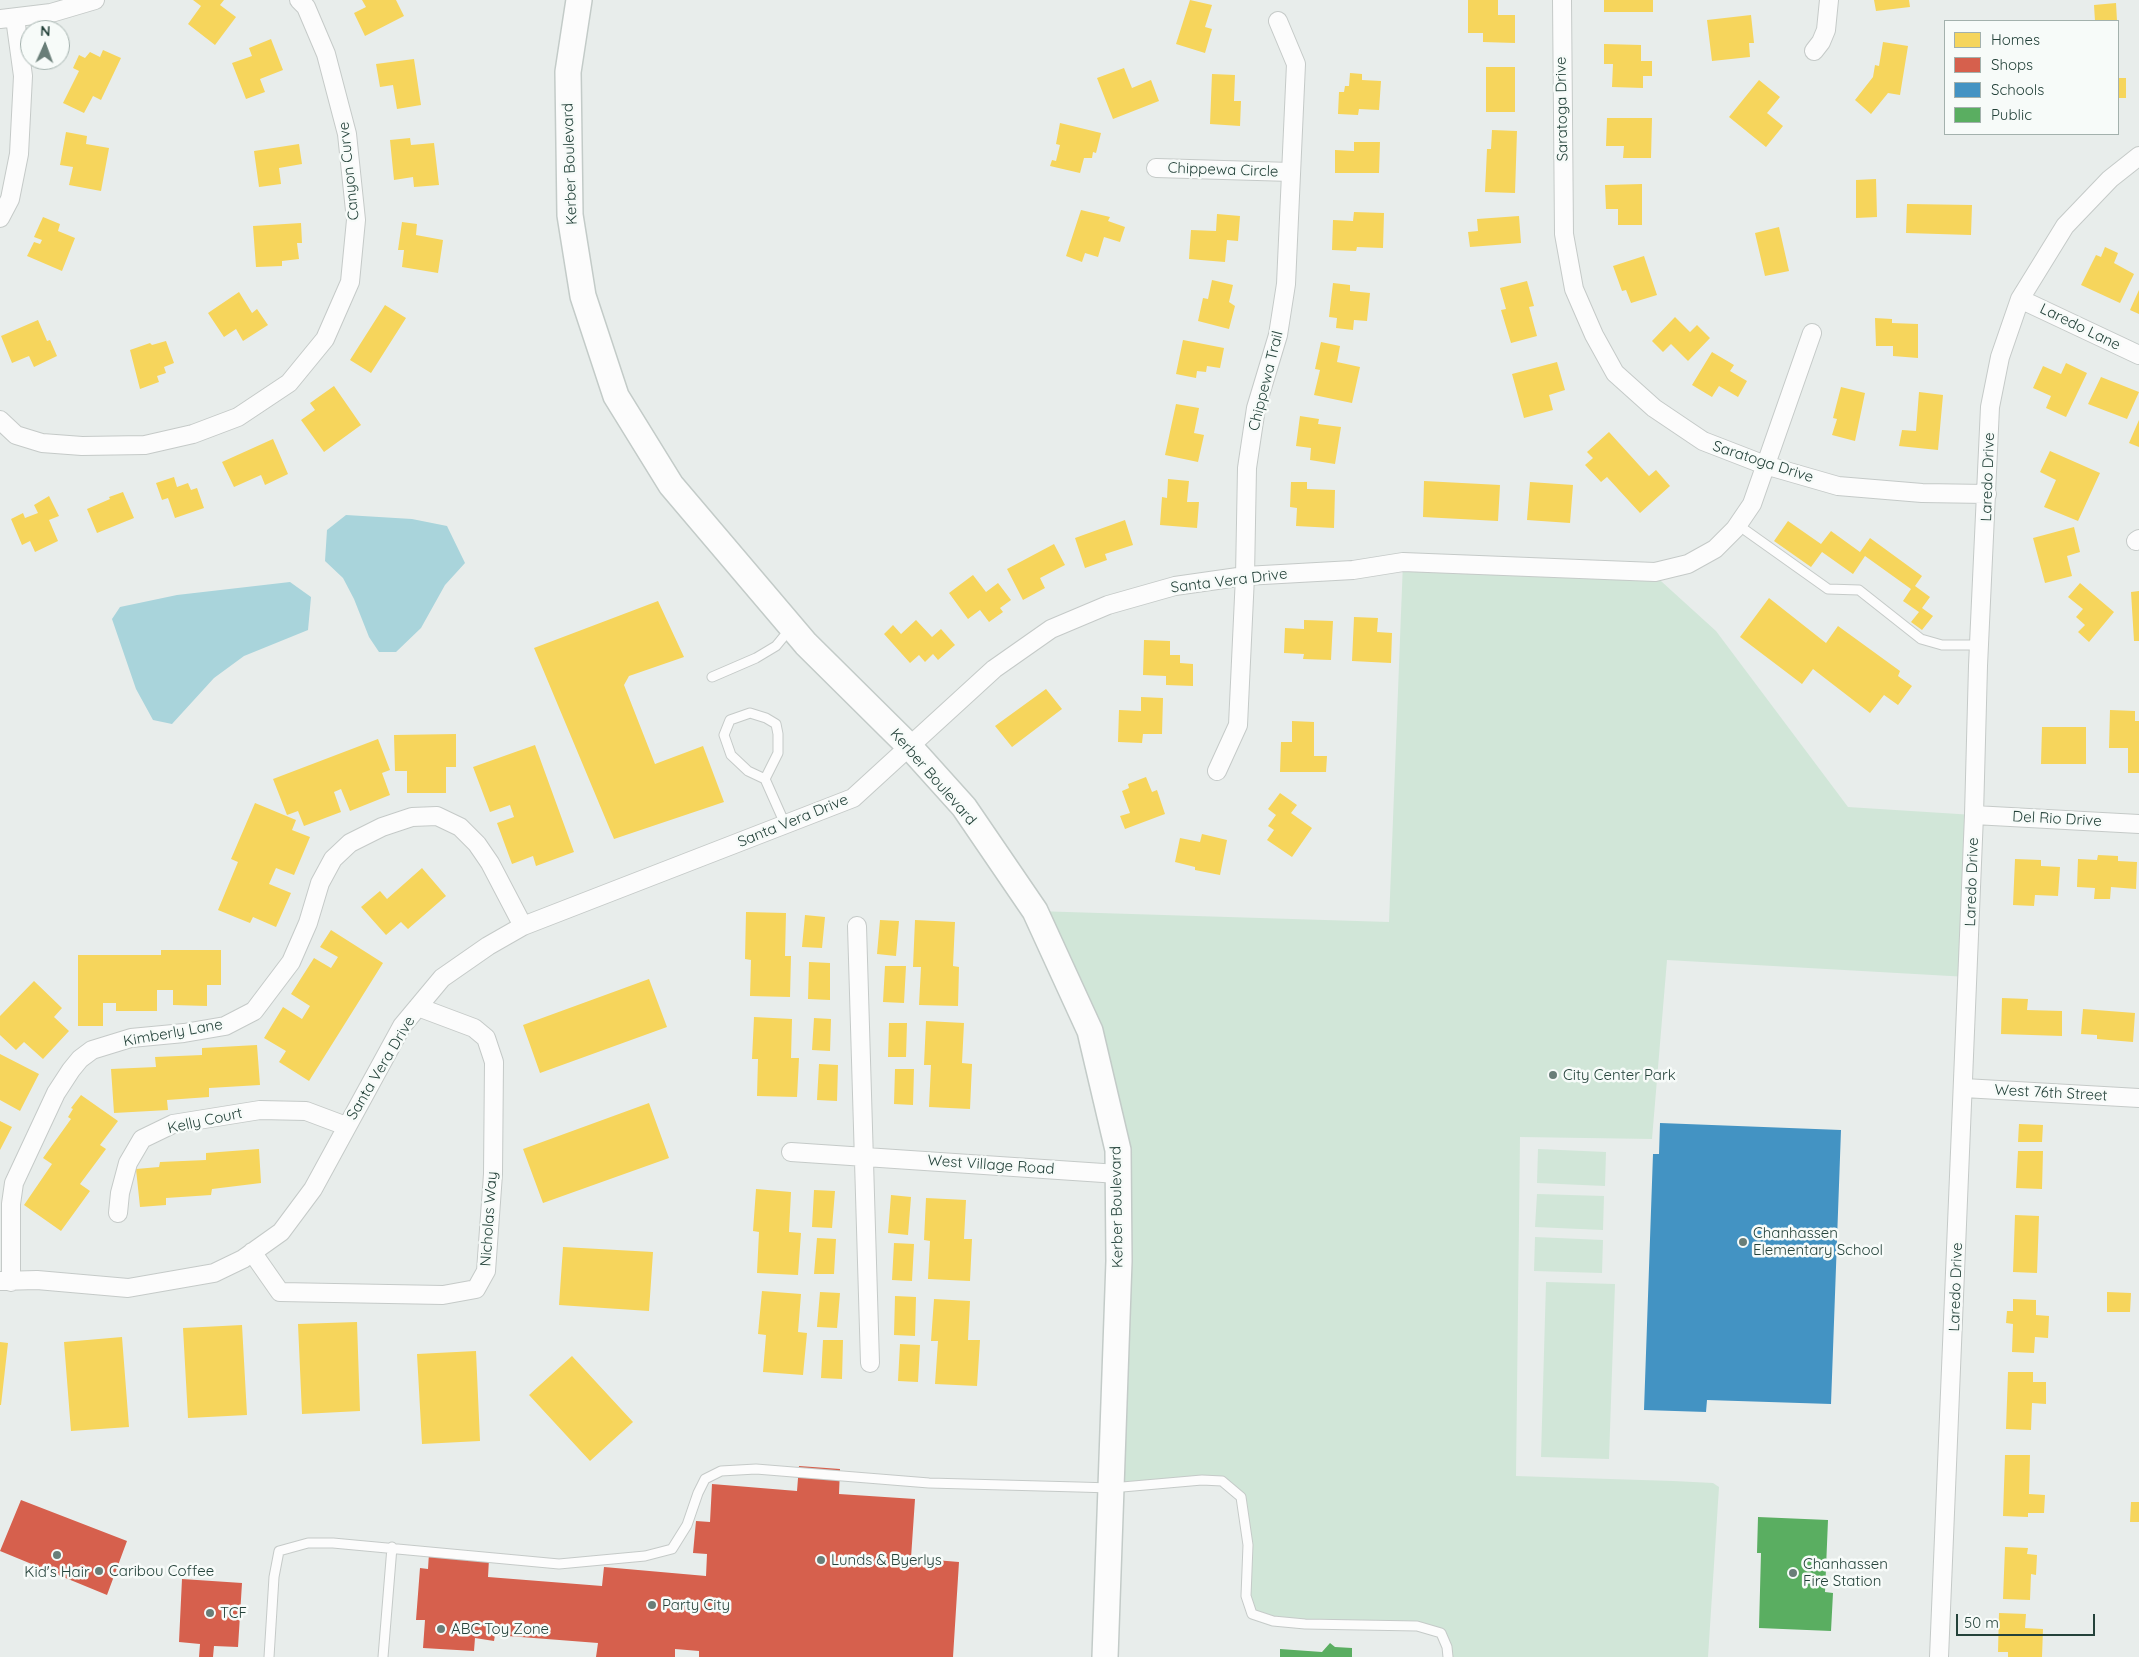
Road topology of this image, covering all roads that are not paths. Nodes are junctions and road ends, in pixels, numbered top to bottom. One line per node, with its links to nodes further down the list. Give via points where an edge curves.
1 (95, 0): 6 (street, via 51,13)
2 (299, 0): 16 (street, Canyon Curve, via 306,7 326,54 347,134 356,220 350,282 325,338 289,383 238,417 193,434 145,445 82,446 42,443 16,435)
3 (579, 0): 21 (street, Kerber Boulevard, via 568,72 570,215 583,296 616,396 671,485)
4 (1562, 0): 17 (street, Saratoga Drive, via 1564,234 1574,290 1615,373 1654,408 1703,442)
5 (1829, 0): 8 (street, via 1826,30)
6 (7, 18): 12 (street, via 23,76 19,154 10,198)
7 (1278, 20): 11 (street, Chippewa Trail, via 1296,64)
8 (1814, 51)
9 (2139, 156): 13 (street, Laredo Drive, via 2110,179 2065,226)
10 (1156, 168): 11 (street, Chippewa Circle)
11 (1291, 172): 20 (street, Chippewa Trail, via 1286,284 1278,335 1256,408 1248,468)
12 (0, 218)
13 (2020, 299): 15 (street, Laredo Lane); 18 (street, Laredo Drive, via 2000,357 1990,408)
14 (1812, 333): 17 (street, Santa Vera Drive)
15 (2139, 355)
16 (0, 422)
17 (1765, 465): 18 (street, Saratoga Drive, via 1838,486); 19 (street, Santa Vera Drive, via 1752,504)
18 (1987, 494): 22 (street, Laredo Drive)
19 (1738, 525): 20 (street, Santa Vera Drive, via 1708,553 1688,564 1655,572 1402,562 1353,570); 22 (lane, via 1828,589 1859,590 1921,639 1932,644)
20 (1245, 576): 24 (street, Santa Vera Drive, via 1175,586 1108,606 1051,629 994,669); 25 (street, Chippewa Trail, via 1238,724)
21 (792, 627): 23 (lane, via 776,646); 24 (street, Kerber Boulevard)
22 (1979, 645): 27 (street, Laredo Drive)
23 (712, 677)
24 (910, 747): 28 (street, Santa Vera Drive, via 853,798); 38 (street, Kerber Boulevard, via 964,807 1035,911 1090,1031 1118,1150)
25 (1217, 771)
26 (765, 780): 26 (lane, via 748,771 731,755 724,735 730,720 750,713 776,724 778,753); 28 (lane)
27 (1974, 815): 29 (street, Del Rio Drive); 33 (street, Laredo Drive)
28 (785, 824): 30 (street, Santa Vera Drive)
29 (2139, 824)
30 (523, 926): 32 (street, Santa Vera Drive, via 442,978); 41 (street, Kimberly Lane, via 490,863 460,827 436,816 412,817 350,843 332,859 320,883 308,923 291,962 254,1011 225,1026 131,1038 92,1050 71,1070 56,1093 14,1183)
31 (857, 926): 37 (street)
32 (418, 1007): 35 (street, Santa Vera Drive, via 402,1026); 40 (street, Nicholas Way, via 474,1028 486,1038 494,1062 486,1271 476,1288 443,1295 280,1292)
33 (1964, 1088): 34 (street, West 76th Street); 49 (street, Laredo Drive)
34 (2139, 1098)
35 (346, 1126): 39 (street, Kelly Court, via 306,1111 260,1110 173,1124 142,1139 128,1163); 40 (street, Santa Vera Drive, via 307,1196 281,1232)
36 (791, 1152): 37 (street, West Village Road)
37 (864, 1157): 38 (street, West Village Road); 42 (street)
38 (1118, 1174): 43 (street, Kerber Boulevard, via 1119,1261)
39 (118, 1213)
40 (252, 1252): 41 (street, Santa Vera Drive, via 214,1273 128,1288 37,1280)
41 (6, 1281)
42 (870, 1363)
43 (1111, 1488): 44 (lane, via 929,1483 756,1469 721,1471 705,1479 687,1525 672,1549 644,1556 559,1564); 47 (street, Kerber Boulevard); 48 (lane, via 1222,1481 1241,1497 1248,1545 1246,1596 1252,1614 1273,1621 1306,1624 1417,1626 1441,1633)
44 (392, 1547): 45 (lane, via 308,1543 279,1551 274,1577); 46 (lane)
45 (269, 1657)
46 (383, 1657)
47 (1105, 1657)
48 (1448, 1657)
49 (1939, 1657)

